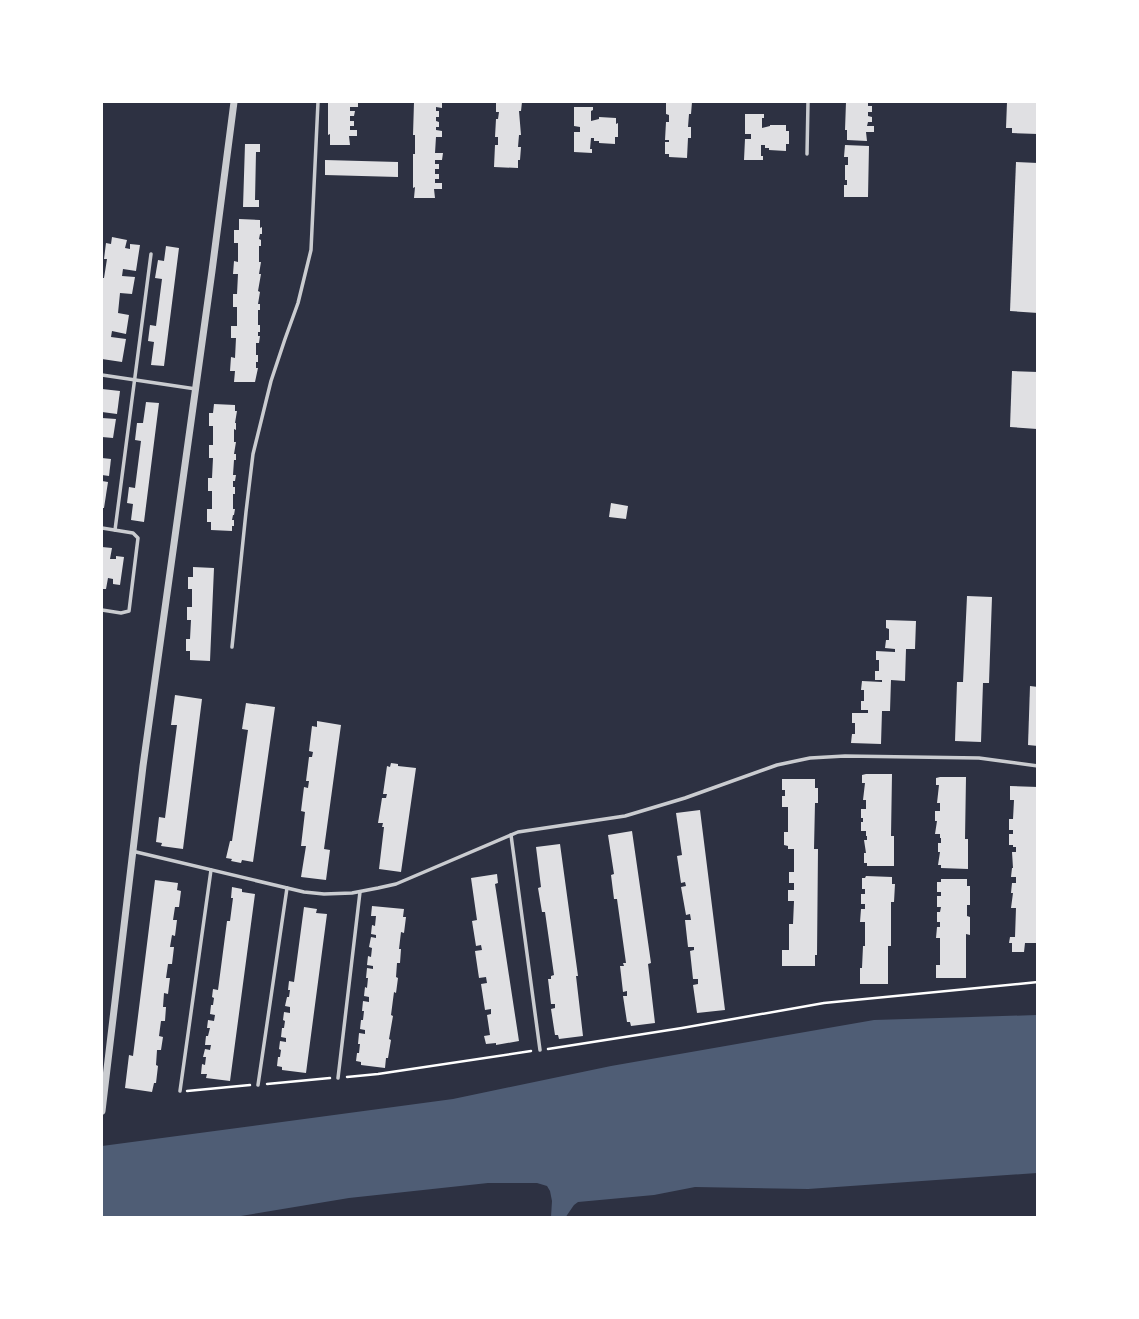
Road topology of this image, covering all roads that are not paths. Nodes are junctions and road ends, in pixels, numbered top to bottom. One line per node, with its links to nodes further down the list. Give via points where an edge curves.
1 (234, 102): 8 (street)
2 (317, 102): 12 (lane, via 311,250 253,454)
3 (808, 102): 4 (lane)
4 (807, 154)
5 (151, 254): 7 (lane)
6 (102, 375): 7 (lane)
7 (135, 380): 8 (lane); 10 (lane)
8 (196, 389): 15 (street)
9 (102, 528): 10 (lane)
10 (115, 530): 11 (lane, via 138,538 129,611)
11 (102, 610)
12 (232, 647)
13 (1038, 766): 14 (lane, via 979,758 810,758 634,814)
14 (512, 835): 18 (lane, via 396,884); 19 (lane)
15 (132, 851): 16 (lane); 23 (street)
16 (211, 870): 17 (lane); 22 (lane)
17 (286, 888): 18 (lane, via 324,894); 21 (lane)
18 (360, 891): 20 (lane)
19 (540, 1050)
20 (338, 1078)
21 (258, 1085)
22 (180, 1091)
23 (102, 1111)

